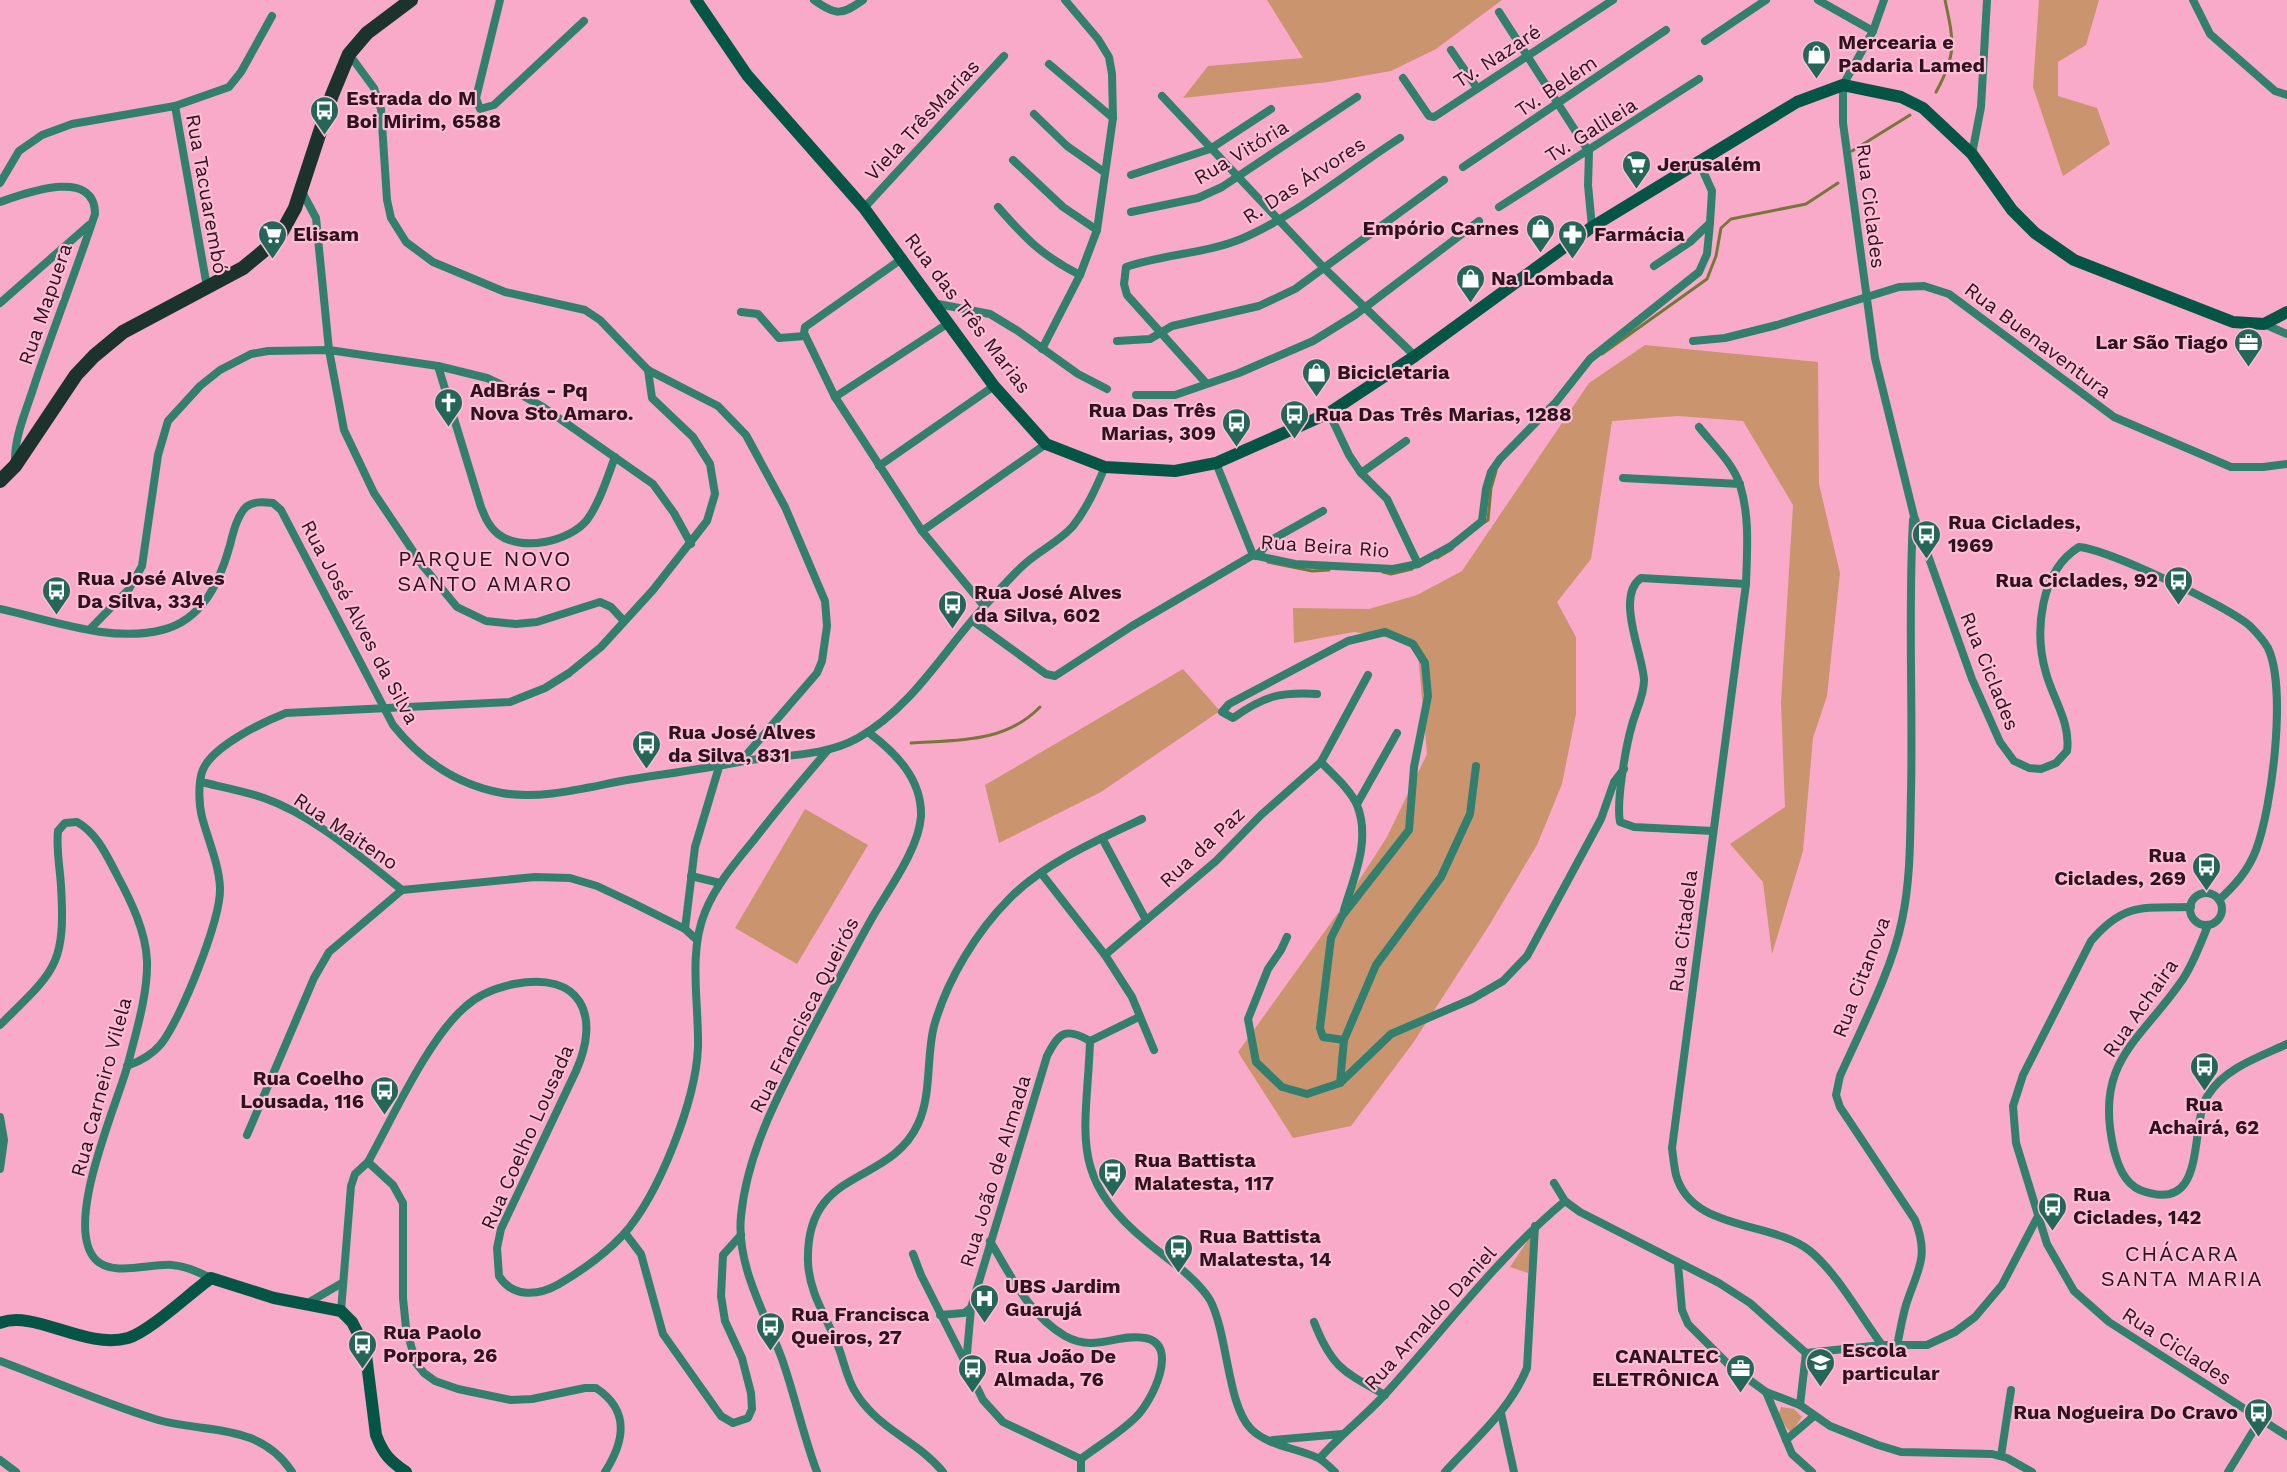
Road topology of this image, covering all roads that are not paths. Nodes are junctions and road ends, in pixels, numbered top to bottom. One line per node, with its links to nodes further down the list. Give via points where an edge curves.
1 (411, 0): 20 (main road, via 367,33)
2 (500, 0): 15 (street, via 476,98 480,109 494,105)
3 (696, 0): 52 (street, Rua das Três Marias, via 747,75)
4 (814, 0): 5 (street, via 839,12)
5 (863, 0)
6 (1065, 0): 35 (street, via 1109,57)
7 (1613, 0): 22 (street, Tv. Nazaré)
8 (1766, 0): 18 (street)
9 (1818, 0): 17 (street)
10 (1884, 0): 17 (street)
11 (1987, 0): 39 (street, via 1981,107)
12 (2193, 0): 28 (street, via 2210,34 2275,91)
13 (1499, 12): 22 (street)
14 (272, 16): 32 (street, Rua Tacuarembó, via 241,72 228,87)
15 (584, 21)
16 (1666, 30): 31 (street, Tv. Belém)
17 (1873, 31): 26 (street)
18 (1705, 40)
19 (1451, 50): 27 (street)
20 (349, 54): 48 (main road); 82 (street, via 374,88 381,109 387,200 392,219 406,242 433,262 505,292 585,310 600,320)
21 (1004, 56): 52 (street, Viela TrêsMarias)
22 (1528, 56): 27 (street, Tv. Nazaré); 31 (street)
23 (1049, 64): 35 (street)
24 (1403, 78): 27 (street, Tv. Nazaré, via 1429,116 1434,117)
25 (1699, 79): 38 (street, Tv. Galileia)
26 (1843, 86): 39 (street, via 1883,92 1923,108); 41 (street, Rua das Três Marias, via 1797,102); 65 (street, Rua Ciclades, via 1843,123)
27 (1477, 88)
28 (2287, 95)
29 (1162, 96): 37 (street)
30 (1357, 97): 45 (street, Rua Vitória)
31 (1557, 103): 38 (street); 42 (street, Tv. Belém)
32 (174, 106): 47 (street, Rua Tacuarembó, via 72,124 42,135 19,151); 64 (street, Rua Tacuarembó)
33 (1271, 109): 37 (street)
34 (1034, 114): 43 (street, via 1067,146)
35 (1113, 118): 43 (street)
36 (1400, 138): 54 (street, R. Das Árvores)
37 (1210, 149): 44 (street); 45 (street)
38 (1589, 152): 51 (street, Tv. Galileia); 58 (street)
39 (1972, 154): 72 (street, via 2012,210 2062,254 2233,322)
40 (1013, 160): 59 (street, via 1063,207)
41 (1698, 160): 57 (street, Rua Beira Rio, via 1712,191); 58 (street, Rua das Três Marias)
42 (1463, 167)
43 (1104, 172): 59 (street)
44 (1131, 175)
45 (1239, 177): 53 (street, Rua Vitória, via 1198,198); 54 (street)
46 (1444, 180): 62 (street)
47 (0, 183)
48 (300, 188): 64 (main road, via 295,208 278,239 243,268); 79 (street, via 316,218)
49 (0, 202): 56 (street, via 35,191 82,189 93,198)
50 (998, 207): 63 (street, via 1030,244 1052,261)
51 (1499, 207)
52 (864, 208): 60 (street, Rua das Três Marias)
53 (1131, 212)
54 (1278, 220): 62 (street); 73 (street, R. Das Árvores, via 1212,250 1126,267 1127,296)
55 (1479, 221): 68 (street)
56 (92, 222): 66 (street); 95 (street, Rua Mapuera, via 22,423 15,446)
57 (1710, 223): 61 (street); 107 (street, Rua Beira Rio, via 1707,254 1699,272 1590,359 1491,472 1478,527)
58 (1592, 227): 80 (street, Rua das Três Marias)
59 (1097, 230): 63 (street)
60 (903, 258): 67 (street, Rua das Três Marias); 75 (street, via 807,325)
61 (1654, 266)
62 (1325, 269): 68 (street); 73 (street, via 1259,306 1172,326)
63 (1080, 274): 78 (street)
64 (207, 287): 95 (main road, via 123,332 94,356 76,375)
65 (1866, 296): 77 (street, Rua Buenaventura, via 1777,325 1725,338); 94 (street, Rua Buenaventura, via 1899,287 1924,286 1949,294 2114,417 2231,467); 103 (street, Rua Ciclades, via 1875,358)
66 (0, 303)
67 (932, 303): 71 (street, Rua das Três Marias); 78 (street, via 990,314)
68 (1364, 308): 80 (street); 83 (street, via 1298,348)
69 (741, 312): 75 (street, via 759,314 778,338)
70 (2287, 312): 72 (street)
71 (947, 324): 84 (street, Rua das Três Marias); 87 (street)
72 (2264, 324): 74 (street)
73 (1161, 333): 76 (street, via 1143,341); 83 (street)
74 (2287, 334)
75 (805, 336): 87 (street)
76 (1117, 341)
77 (1693, 341)
78 (1042, 349): 85 (street)
79 (329, 350): 81 (street); 111 (street, via 339,411 352,450 402,536 457,607 486,621 516,624 537,622 600,602); 113 (street, via 284,349 250,354 220,370 182,404 168,421 162,438 139,573 129,589)
80 (1415, 356): 88 (street, Rua das Três Marias)
81 (438, 366): 92 (street, via 487,378 511,389); 92 (street, via 481,507 500,536 526,543 557,539 573,532 592,512)
82 (648, 370): 105 (street, via 652,398 693,437 710,464 715,494 706,521); 120 (street, via 718,406 746,435 785,507 825,601 827,626 817,673)
83 (1206, 383): 86 (street, via 1175,395)
84 (994, 386): 91 (street, Rua das Três Marias); 96 (street)
85 (1107, 389)
86 (1136, 395)
87 (835, 397): 96 (street)
88 (1329, 412): 93 (street, Rua das Três Marias); 98 (street)
89 (1699, 428): 101 (street, Rua Citadela)
90 (1407, 441): 98 (street)
91 (1046, 444): 97 (street, Rua das Três Marias); 104 (street)
92 (615, 457): 105 (street, via 652,484)
93 (1216, 463): 97 (street, Rua das Três Marias, via 1174,471); 106 (street)
94 (2287, 464)
95 (15, 466): 100 (main road)
96 (879, 466): 104 (street)
97 (1105, 466): 109 (street, Rua José Alves da Silva, via 1088,505 1071,528 1025,564)
98 (1361, 473): 107 (street, via 1387,499)
99 (1623, 478): 101 (street)
100 (0, 481)
101 (1740, 484): 108 (street, Rua Citadela, via 1748,526)
102 (1323, 511): 106 (street, via 1273,539)
103 (1914, 516): 134 (street, Rua Ciclades, via 1972,679 1996,734 2014,761 2029,768 2041,769 2056,763 2067,752 2064,720 2042,659 2042,627 2046,597 2056,568 2079,547 2110,554 2184,589 2250,626 2268,648 2276,695 2273,775 2266,820 2242,878); 173 (street, Rua Citanova, via 1910,575 1908,885 1890,958 1840,1076 1836,1095 1858,1137 1922,1236 1922,1267 1906,1306)
104 (922, 531): 109 (street)
105 (691, 544): 111 (street)
106 (1254, 556): 107 (street, Rua Beira Rio, via 1315,566 1393,569); 112 (street, Rua Beira Rio, via 1132,626 1059,674 1046,674)
107 (1418, 564)
108 (1746, 584): 124 (street, via 1648,577 1636,581 1631,595 1632,628 1644,679); 128 (street, Rua Citadela)
109 (984, 606): 112 (street, Rua José Alves da Silva)
110 (0, 609): 113 (street, Rua José Alves da Silva)
111 (624, 621): 116 (street, via 569,673 528,696 510,702)
112 (973, 621): 117 (street, Rua José Alves da Silva, via 913,693)
113 (90, 629): 116 (street, Rua José Alves da Silva, via 125,635 146,633 165,630 184,620 215,589 238,520 246,508 255,503 273,503 281,510)
114 (1368, 675): 121 (street, Rua da Paz)
115 (1317, 694): 136 (street, via 1286,692 1253,704 1233,718 1222,712 1348,640 1385,632 1413,644 1425,663 1428,696 1414,767 1409,830)
116 (384, 709): 122 (street, Rua José Alves da Silva, via 416,752 456,778 501,793 577,789); 125 (street, via 302,710 268,720 207,762)
117 (868, 732): 119 (street, Rua José Alves da Silva); 160 (street, Rua Francisca Queirós, via 903,764 915,782 919,827 899,872 772,1107 748,1179)
118 (1397, 733): 126 (street)
119 (828, 750): 120 (street, Rua José Alves da Silva); 132 (street, Rua Coelho Lousada)
120 (741, 761): 122 (street, Rua José Alves da Silva)
121 (1321, 762): 126 (street); 137 (street, Rua da Paz, via 1216,861)
122 (719, 766): 131 (street, via 703,814)
123 (1476, 766): 145 (street, via 1470,814 1441,877 1376,965)
124 (1624, 769): 128 (street, via 1619,815 1622,824); 150 (street, via 1527,956 1503,981 1472,999 1391,1034)
125 (201, 782): 133 (street, Rua Maiteno, via 264,798 294,812); 149 (street, via 201,814 220,886 218,910 169,1033 150,1055)
126 (1356, 804): 136 (street, via 1362,847)
127 (1142, 819): 129 (street)
128 (1713, 831): 172 (street, Rua Citadela, via 1672,1148 1676,1177 1688,1197 1708,1214 1793,1240 1812,1252)
129 (1102, 838): 130 (street); 137 (street)
130 (1041, 873): 142 (street); 197 (street, via 1010,897 966,956 945,994 934,1029 918,1124 890,1156 826,1200 814,1216 809,1237 811,1286 855,1392 873,1414)
131 (691, 876): 132 (street); 139 (street)
132 (720, 883): 141 (street, Rua Coelho Lousada, via 704,913)
133 (402, 890): 139 (street, via 536,877 570,878 597,886); 152 (street, via 329,952)
134 (2219, 900): 135 (street, via 2211,894 2200,895); 138 (street, via 2221,916)
135 (2191, 907): 138 (street, via 2195,920); 157 (street, Rua Ciclades, via 2141,908 2120,913 2105,924 2091,941 2023,1076 2012,1120)
136 (1342, 916): 145 (street, via 1331,938 1320,1028 1323,1037)
137 (1146, 920): 142 (street, Rua da Paz)
138 (2208, 925): 147 (street, Rua Achaira, via 2184,978 2115,1069 2109,1115 2117,1160 2126,1179 2138,1189 2157,1194 2176,1191 2187,1180 2195,1162 2201,1110 2207,1096 2234,1070)
139 (685, 929): 141 (street)
140 (1287, 937): 150 (street, via 1268,969 1248,1019 1256,1062 1282,1087 1307,1094)
141 (697, 940): 159 (street, Rua Coelho Lousada, via 698,1048 691,1089 670,1155)
142 (1105, 955): 143 (street, via 1132,997)
143 (1139, 1017): 146 (street); 148 (street)
144 (0, 1025): 149 (street, Rua Carneiro Vilela, via 42,983 58,956 62,924 58,831 65,823 77,822 101,845 131,901 147,960)
145 (1344, 1040): 150 (street)
146 (1090, 1041): 161 (street, Rua João de Almada, via 1069,1032 1055,1040); 186 (street, via 1084,1132 1093,1176 1125,1224 1198,1285 1209,1299 1218,1318 1245,1420 1251,1429)
147 (2287, 1044)
148 (1154, 1050)
149 (127, 1066): 164 (street, Rua Carneiro Vilela, via 87,1205 84,1226 89,1249 106,1266 174,1265)
150 (1340, 1083)
151 (0, 1117): 154 (street)
152 (246, 1135)
153 (368, 1162): 159 (street, Rua Coelho Lousada, via 433,1046 465,1006 483,993 507,986 556,983 566,987 579,1001 589,1029 586,1049 501,1228 497,1248 499,1276 514,1290 537,1293 586,1268); 165 (street, Rua Coelho Lousada, via 355,1174 351,1186); 195 (street, via 393,1185 403,1203 403,1298 416,1364 435,1381 485,1396 532,1399 596,1388 613,1403 622,1432 617,1453)
154 (0, 1169)
155 (1554, 1183): 156 (street)
156 (1565, 1201): 158 (street, Rua Arnaldo Daniel); 163 (street)
157 (2037, 1218): 173 (street, via 2002,1285 1975,1317 1938,1341); 183 (street, Rua Ciclades, via 2058,1267 2074,1291 2109,1322)
158 (1535, 1226): 179 (street, Rua Arnaldo Daniel); 181 (street, via 1527,1368)
159 (625, 1233): 160 (street, via 641,1254 663,1334 721,1416 733,1423 748,1418 753,1405 742,1358 721,1302 723,1255)
160 (741, 1235): 196 (street, Rua Francisca Queirós, via 756,1298 781,1358)
161 (990, 1241): 167 (street, Rua João de Almada); 190 (street, via 1029,1305 1063,1335 1077,1342 1098,1344 1148,1338 1162,1352 1160,1375 1137,1417)
162 (913, 1254): 169 (street)
163 (1678, 1264): 174 (street, via 1750,1303); 178 (street, via 1682,1310 1688,1324 1729,1365)
164 (204, 1279): 166 (street); 171 (street, via 129,1338 90,1340 38,1324 15,1320)
165 (342, 1283): 166 (street); 168 (street, Rua Coelho Lousada)
166 (306, 1304): 168 (street)
167 (971, 1308): 169 (street, via 964,1313); 176 (street, Rua João de Almada)
168 (341, 1311): 194 (street, via 352,1322 365,1347 381,1448 390,1461)
169 (940, 1315): 176 (street)
170 (1314, 1322): 179 (street, via 1341,1370)
171 (0, 1323)
172 (1882, 1345): 173 (street); 174 (street)
173 (1897, 1346)
174 (1806, 1353): 180 (street)
175 (0, 1360): 193 (street, via 153,1419 248,1437 276,1453)
176 (966, 1365): 190 (street, Rua João de Almada, via 982,1400 1003,1422)
177 (2011, 1390): 188 (street)
178 (1766, 1392): 180 (street); 187 (street)
179 (1385, 1395): 184 (street, Rua Arnaldo Daniel)
180 (1800, 1405): 182 (street)
181 (1501, 1413): 200 (street); 201 (street)
182 (1814, 1416): 187 (street); 188 (street, via 1830,1426 1901,1452)
183 (2260, 1420): 185 (street, Rua Ciclades); 204 (street)
184 (1342, 1434): 186 (street); 189 (street, Rua Arnaldo Daniel)
185 (2287, 1436)
186 (1269, 1440): 189 (street)
187 (1786, 1440): 202 (street, via 1792,1454)
188 (2001, 1456): 203 (street)
189 (1320, 1458): 199 (street)
190 (1081, 1459): 198 (street)
191 (0, 1460): 192 (street)
192 (16, 1472)
193 (292, 1472)
194 (406, 1472)
195 (605, 1472)
196 (817, 1472)
197 (943, 1472)
198 (1081, 1472)
199 (1335, 1472)
200 (1445, 1472)
201 (1514, 1472)
202 (1812, 1472)
203 (2032, 1472)
204 (2228, 1472)

